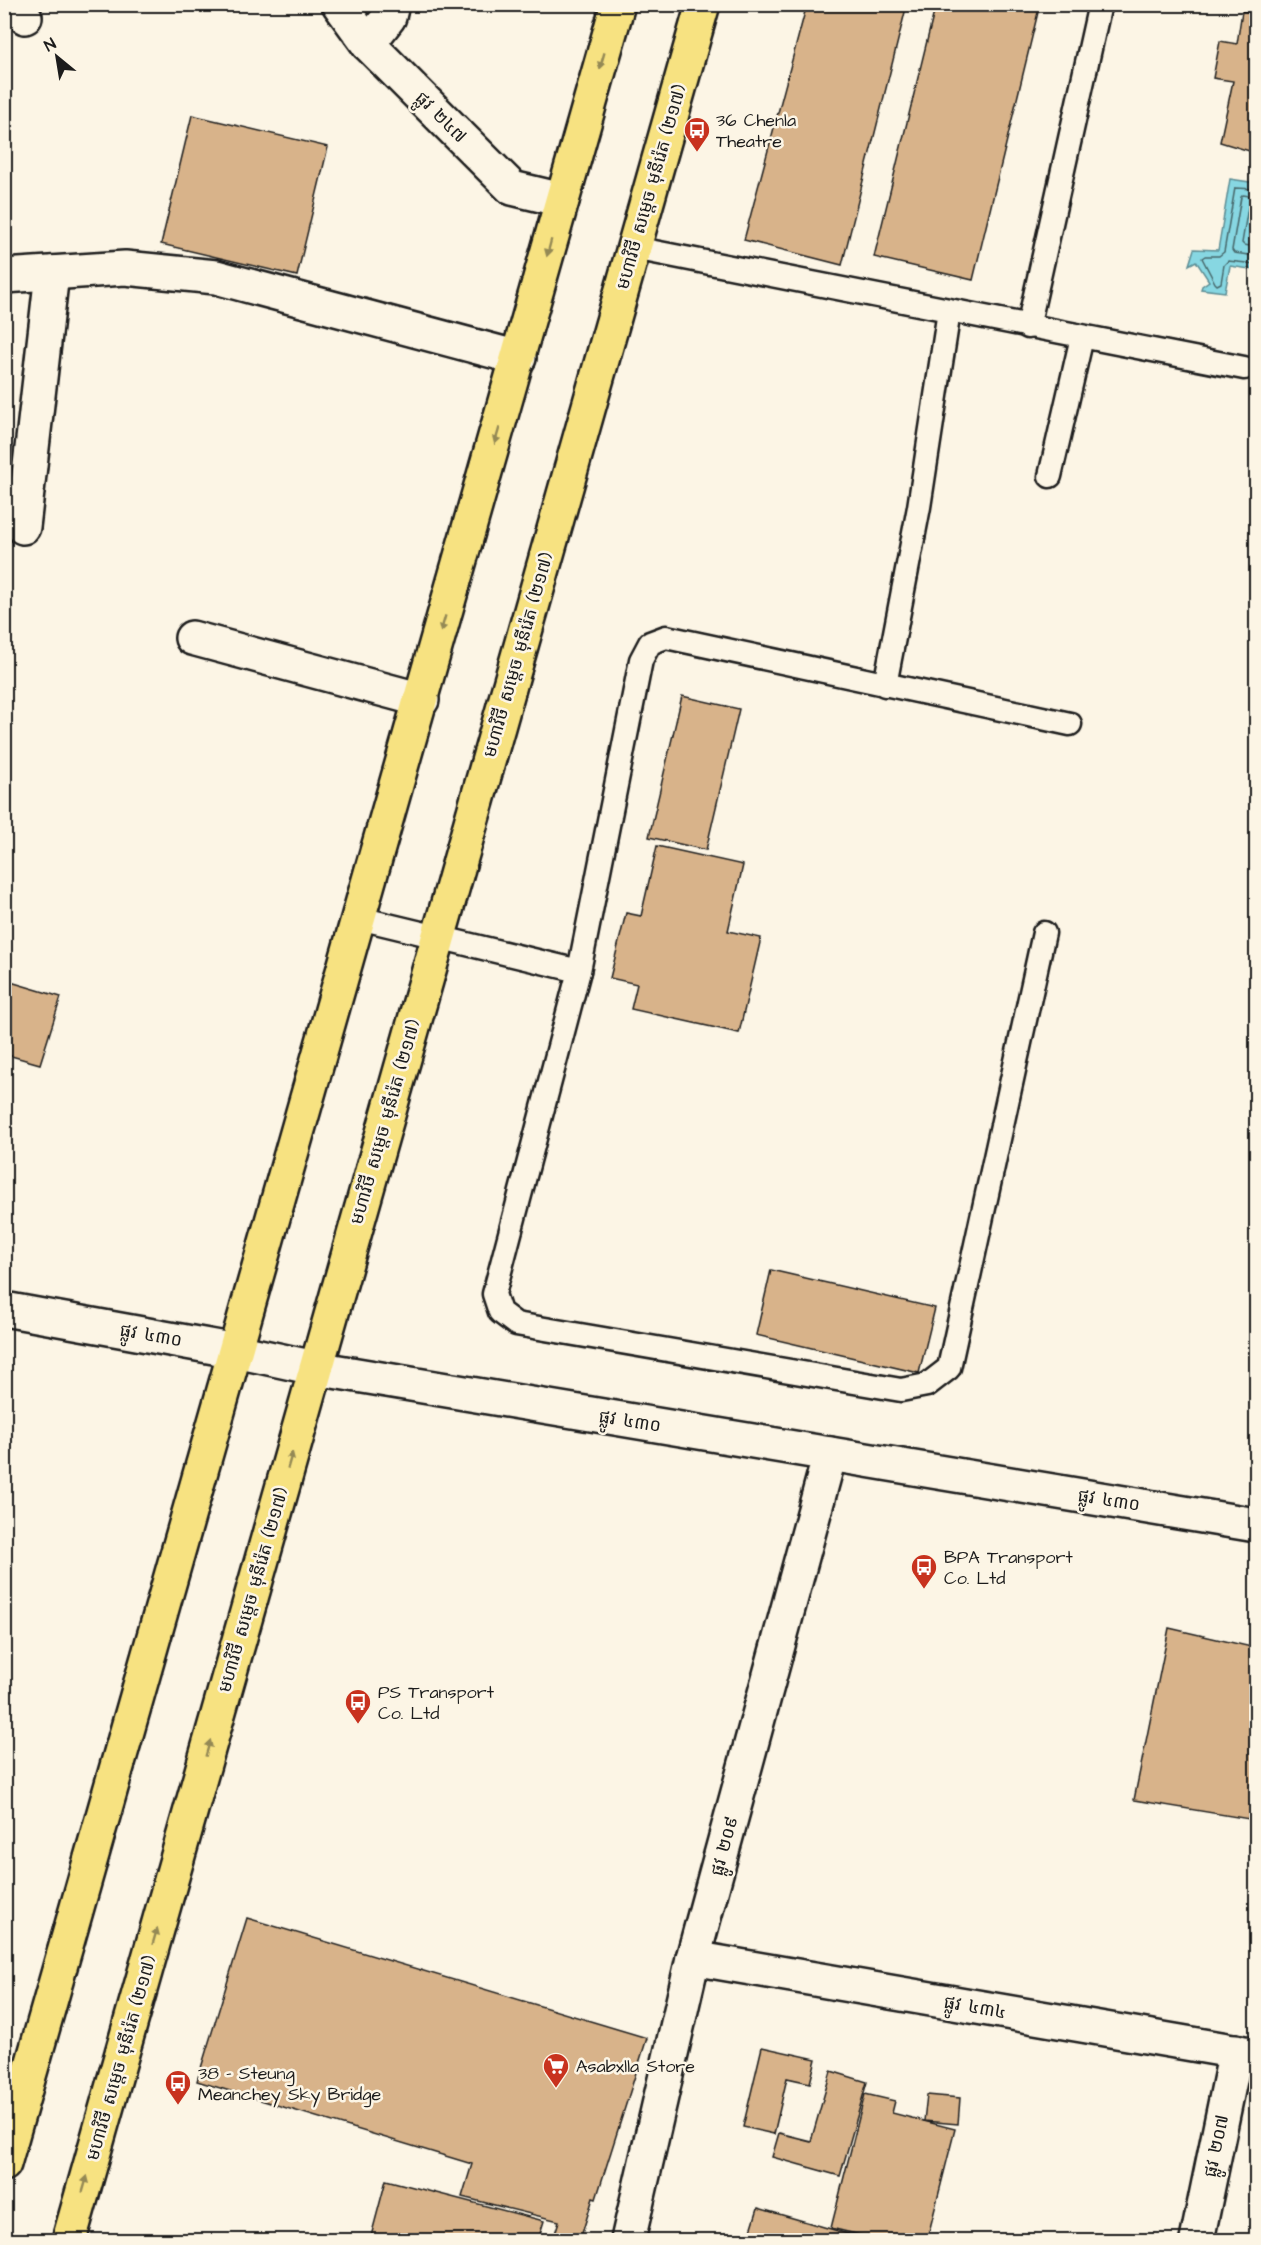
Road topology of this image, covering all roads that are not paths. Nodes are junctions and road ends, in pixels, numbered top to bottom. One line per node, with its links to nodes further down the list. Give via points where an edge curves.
1 (339, 4): 6 (street, ផ្លូវ ២៤៧)
2 (392, 4): 6 (street, via 389,17)
3 (618, 4): 7 (main road, one-way to 7)
4 (703, 4): 8 (main road, មហាវិថី សម្តេច មុនីរ៉េត (២១៧))
5 (1100, 4): 12 (lane)
6 (368, 44): 7 (street, ផ្លូវ ២៤៧, via 512,188)
7 (562, 200): 14 (main road, one-way to 14)
8 (634, 248): 11 (lane); 24 (main road, មហាវិថី សម្តេច មុនីរ៉េត (២១៧))
9 (52, 273): 10 (street); 14 (street, via 124,268 216,277); 17 (street)
10 (4, 276)
11 (949, 311): 12 (lane); 19 (lane, via 919,507)
12 (1028, 327): 13 (lane)
13 (1082, 337): 15 (lane); 16 (lane)
14 (519, 358): 20 (main road, one-way to 20)
15 (1244, 368)
16 (1050, 476)
17 (22, 527)
18 (192, 638): 20 (street)
19 (885, 685): 21 (lane); 25 (lane, via 666,637 650,643 641,660)
20 (422, 700): 22 (main road)
21 (1070, 724)
22 (359, 918): 24 (lane); 27 (main road)
23 (1044, 933): 25 (lane, via 949,1368 927,1385 901,1390 516,1324 500,1312 494,1294)
24 (438, 937): 25 (lane); 28 (main road, មហាវិថី សម្តេច មុនីរ៉េត (២១៧))
25 (579, 971)
26 (4, 1309): 27 (street, ផ្លូវ ៤៣០)
27 (236, 1351): 28 (street, ផ្លូវ ៤៣០); 33 (main road)
28 (315, 1368): 29 (street, ផ្លូវ ៤៣០); 34 (main road, មហាវិថី សម្តេច មុនីរ៉េត (២១៧), one-way to 28)
29 (830, 1454): 30 (street, ផ្លូវ ៤៣០); 31 (street, ផ្លូវ ២០៩)
30 (1257, 1525)
31 (693, 1958): 32 (street, ផ្លូវ ៤៣៤); 35 (street, ផ្លូវ ២០៩)
32 (1246, 2053): 36 (street, ផ្លូវ ២០៧)
33 (4, 2164)
34 (69, 2241)
35 (628, 2241)
36 (1197, 2241)

